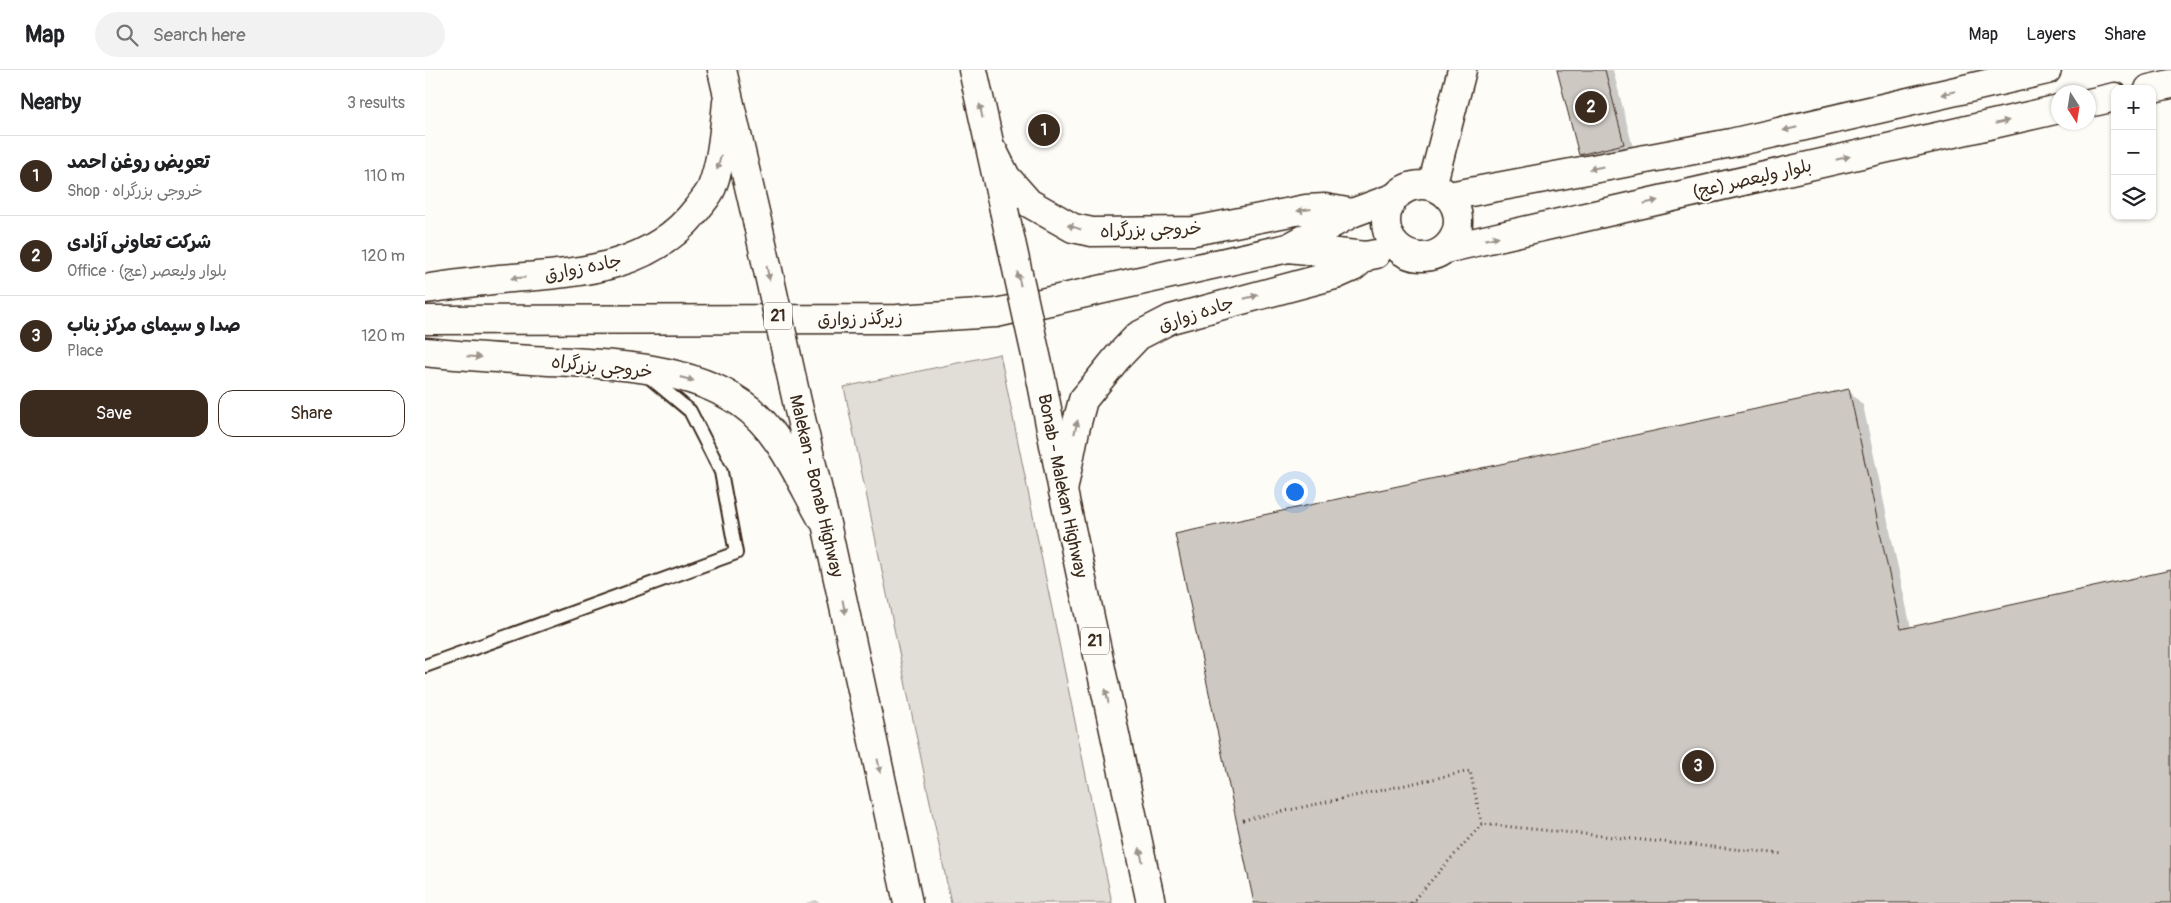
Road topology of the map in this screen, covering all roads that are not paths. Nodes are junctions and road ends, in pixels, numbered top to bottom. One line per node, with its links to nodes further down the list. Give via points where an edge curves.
1 (722, 70): 7 (main road, Malekan - Bonab Highway / 21)
2 (973, 70): 11 (main road, Bonab - Malekan Highway / 21, one-way to 2)
3 (1462, 70): 12 (main road)
4 (2047, 70): 12 (main road, one-way to 12, via 1731,143)
5 (2171, 84): 6 (main road)
6 (2156, 87)
7 (727, 98): 19 (main road, جاده زوارق, one-way to 19, via 723,150 711,190 689,219 666,240 614,265 558,275); 24 (main road, Malekan - Bonab Highway / 21, one-way to 24, bridge)
8 (2111, 98): 9 (main road)
9 (2096, 101)
10 (2051, 111): 17 (main road, بلوار ولیعصر (عج), one-way to 10)
11 (988, 141): 14 (main road, خروجی بزرگراه, one-way to 11, via 1325,208 1306,209 1194,231 1092,232 1073,228 1029,203 1006,177); 23 (main road, Bonab - Malekan Highway / 21, one-way to 11, bridge)
12 (1440, 191): 13 (main road, via 1416,185); 17 (main road, via 1455,206 1458,218 1457,229)
13 (1395, 197): 14 (main road); 16 (main road, via 1386,224)
14 (1352, 213): 15 (main road)
15 (1288, 248): 18 (main road); 20 (main road, زیرگذر زوارق, via 995,313 964,316)
16 (1400, 249): 17 (main road, via 1408,254 1427,256); 18 (main road)
17 (1445, 249)
18 (1366, 256): 23 (main road, جاده زوارق, one-way to 18, via 1083,400 1138,336 1171,319 1335,275 1353,267)
19 (425, 289)
20 (425, 320)
21 (425, 352): 22 (main road, خروجی بزرگراه, one-way to 22)
22 (639, 368): 24 (main road, خروجی بزرگراه, one-way to 24, via 691,380 741,403 777,440); 25 (lane, via 690,411 721,472 736,552)
23 (1063, 492): 27 (main road, Bonab - Malekan Highway / 21, one-way to 23)
24 (827, 528): 26 (main road, Malekan - Bonab Highway / 21, one-way to 26)
25 (425, 666)
26 (909, 903)
27 (1151, 903)

